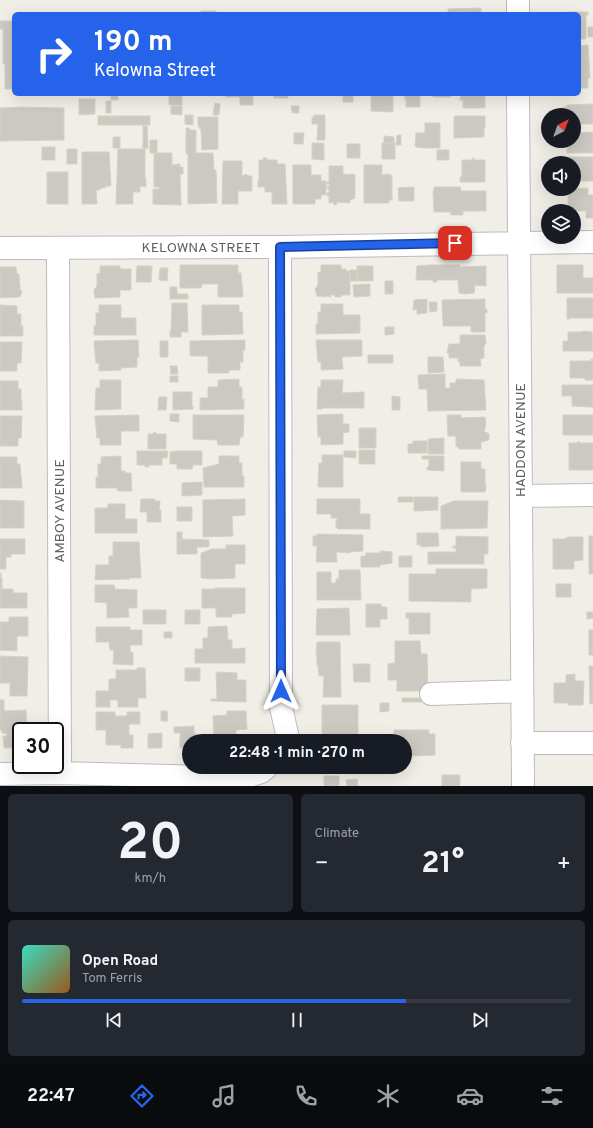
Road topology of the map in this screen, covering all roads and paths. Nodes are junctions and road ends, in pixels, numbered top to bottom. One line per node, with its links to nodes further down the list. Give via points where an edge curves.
1 (518, 0): 2 (street)
2 (518, 12)
3 (518, 96): 4 (street, HADDON AVENUE)
4 (519, 242): 5 (street, KELOWNA STREET); 6 (street, KELOWNA STREET); 10 (street, HADDON AVENUE)
5 (593, 242)
6 (280, 247): 8 (street, KELOWNA STREET); 14 (street, via 281,707)
7 (0, 248): 8 (street, KELOWNA STREET)
8 (58, 248): 13 (street, AMBOY AVENUE)
9 (593, 495): 10 (street)
10 (521, 496): 11 (street, HADDON AVENUE)
11 (522, 691): 12 (street); 15 (street, HADDON AVENUE)
12 (431, 694)
13 (60, 722)
14 (286, 734)
15 (522, 743): 16 (street); 21 (street, HADDON AVENUE)
16 (593, 743)
17 (64, 773): 20 (street, via 243,778)
18 (0, 774): 19 (street)
19 (12, 774)
20 (255, 774)
21 (522, 786)

